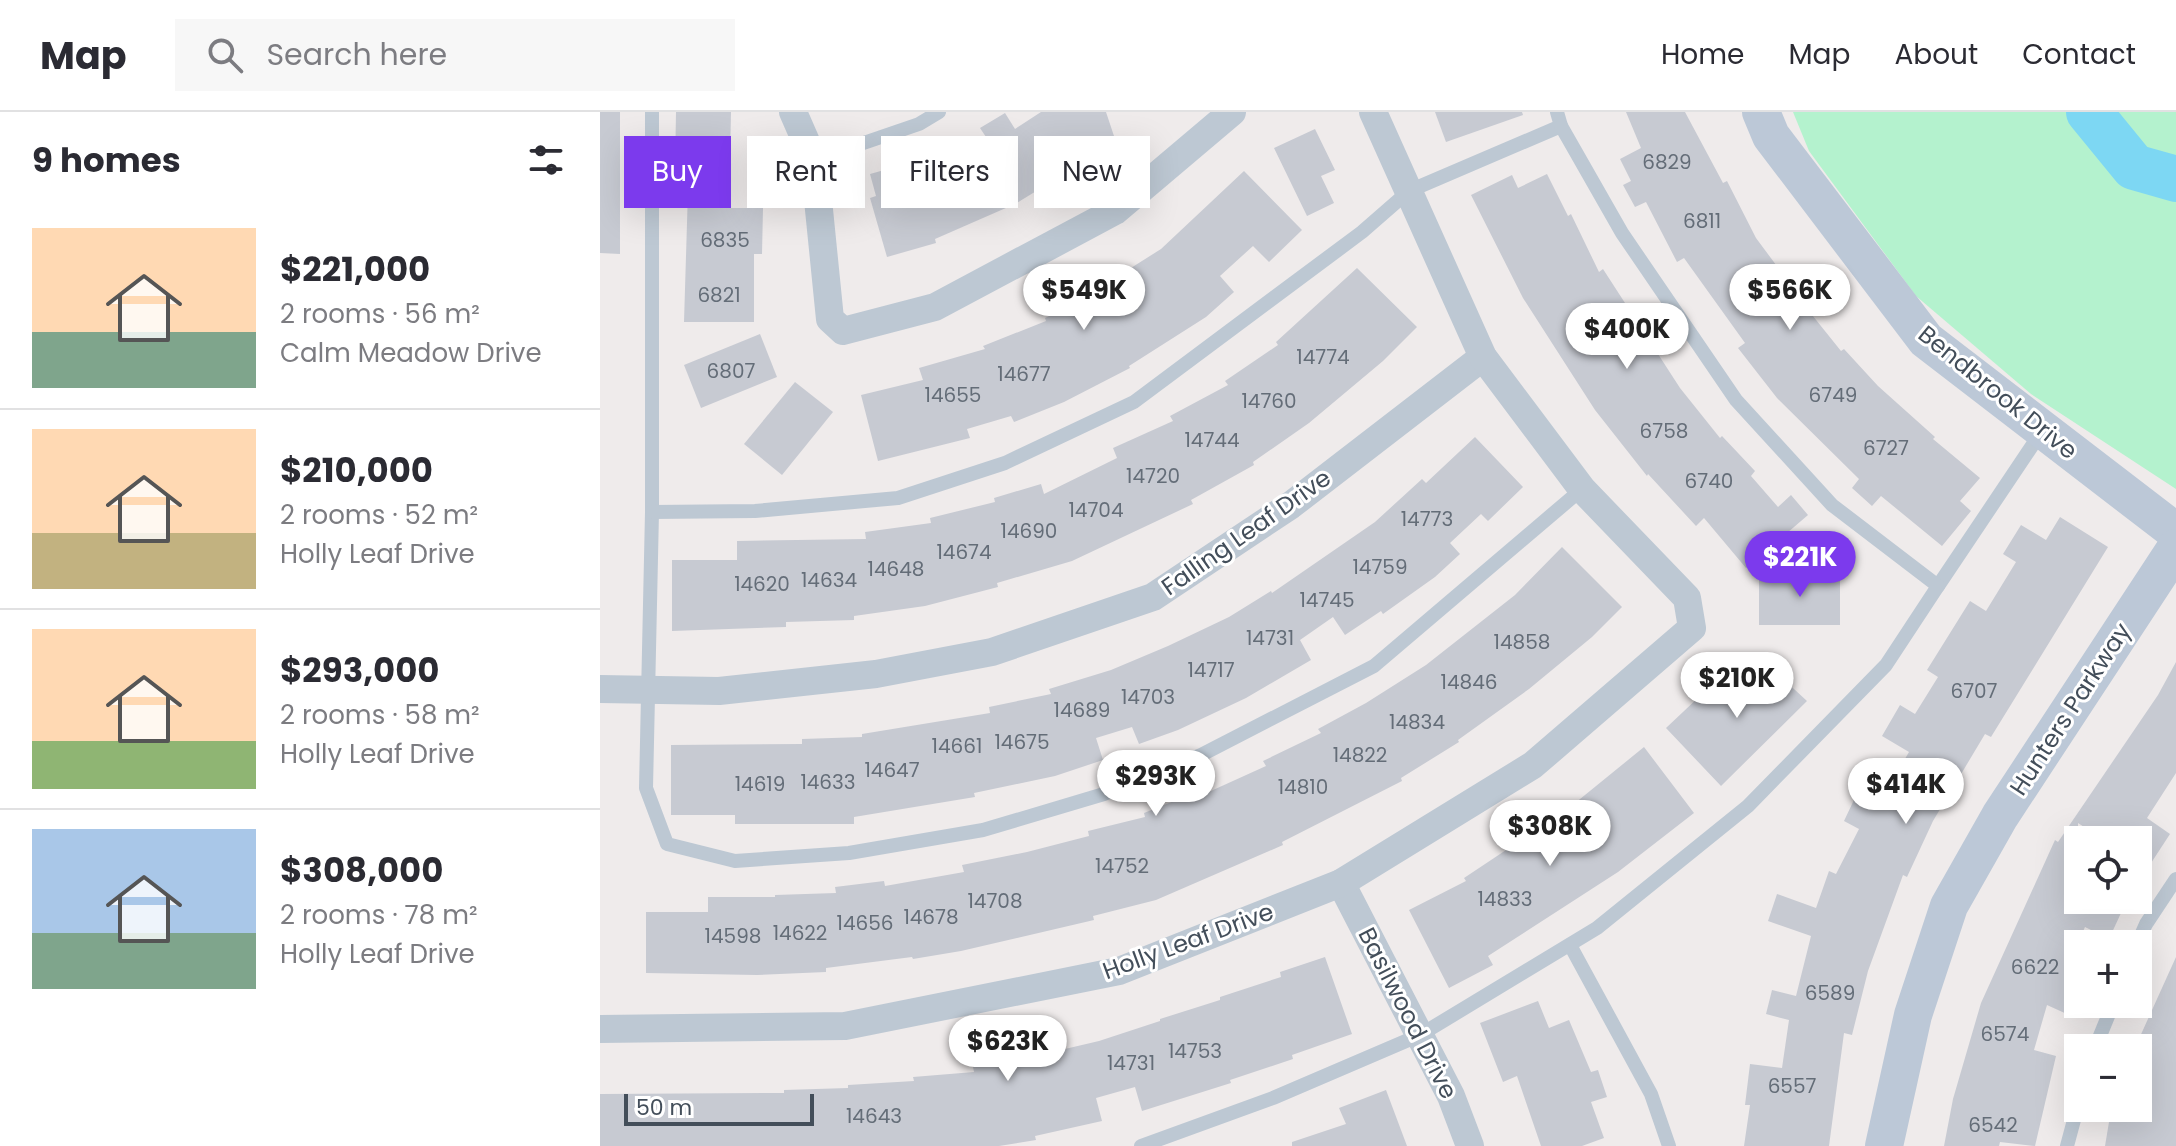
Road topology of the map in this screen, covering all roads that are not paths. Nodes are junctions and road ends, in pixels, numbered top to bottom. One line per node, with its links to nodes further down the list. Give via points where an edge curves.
1 (652, 112): 15 (lane)
2 (793, 112): 8 (street)
3 (939, 112): 9 (lane)
4 (1232, 112): 11 (street, via 1115,211 935,307 843,331 830,319)
5 (1373, 112): 10 (street)
6 (1761, 112): 13 (street, Bendbrook Drive, via 1771,136 1926,340)
7 (1559, 119): 10 (lane); 18 (lane, via 1622,233 1736,400 1832,505)
8 (804, 136)
9 (865, 143)
10 (1409, 191): 12 (street); 15 (lane, via 1134,402 1005,463 898,498 755,511)
11 (819, 208)
12 (1483, 357): 14 (street); 20 (street, Falling Leaf Drive, via 1291,505 1153,597 992,652 876,674 719,691)
13 (2042, 431): 16 (street, Bendbrook Drive); 18 (lane)
14 (1582, 489): 20 (lane, via 1374,666 1201,755 1104,794 983,830 849,853 735,861 667,844 646,788); 22 (street, Holly Leaf Drive, via 1687,598 1692,628 1533,765)
15 (652, 512): 20 (lane)
16 (2176, 532)
17 (2176, 548): 31 (street, Hunters Parkway, via 2000,816 1949,906 1913,1015)
18 (1938, 586): 24 (lane, via 1886,665 1748,806)
19 (600, 689): 20 (street, Falling Leaf Drive)
20 (648, 690)
21 (2176, 879): 23 (lane)
22 (1341, 883): 25 (street, Holly Leaf Drive, via 1119,971 891,1017 845,1026); 26 (street, Basilwood Drive)
23 (2143, 930)
24 (1570, 945): 26 (lane); 30 (lane, via 1651,1094)
25 (600, 1029)
26 (1420, 1035): 28 (lane, via 1273,1098); 29 (street, Basilwood Drive)
27 (2073, 1122): 32 (lane)
28 (1141, 1146)
29 (1470, 1146)
30 (1669, 1146)
31 (1884, 1146)
32 (2067, 1146)

